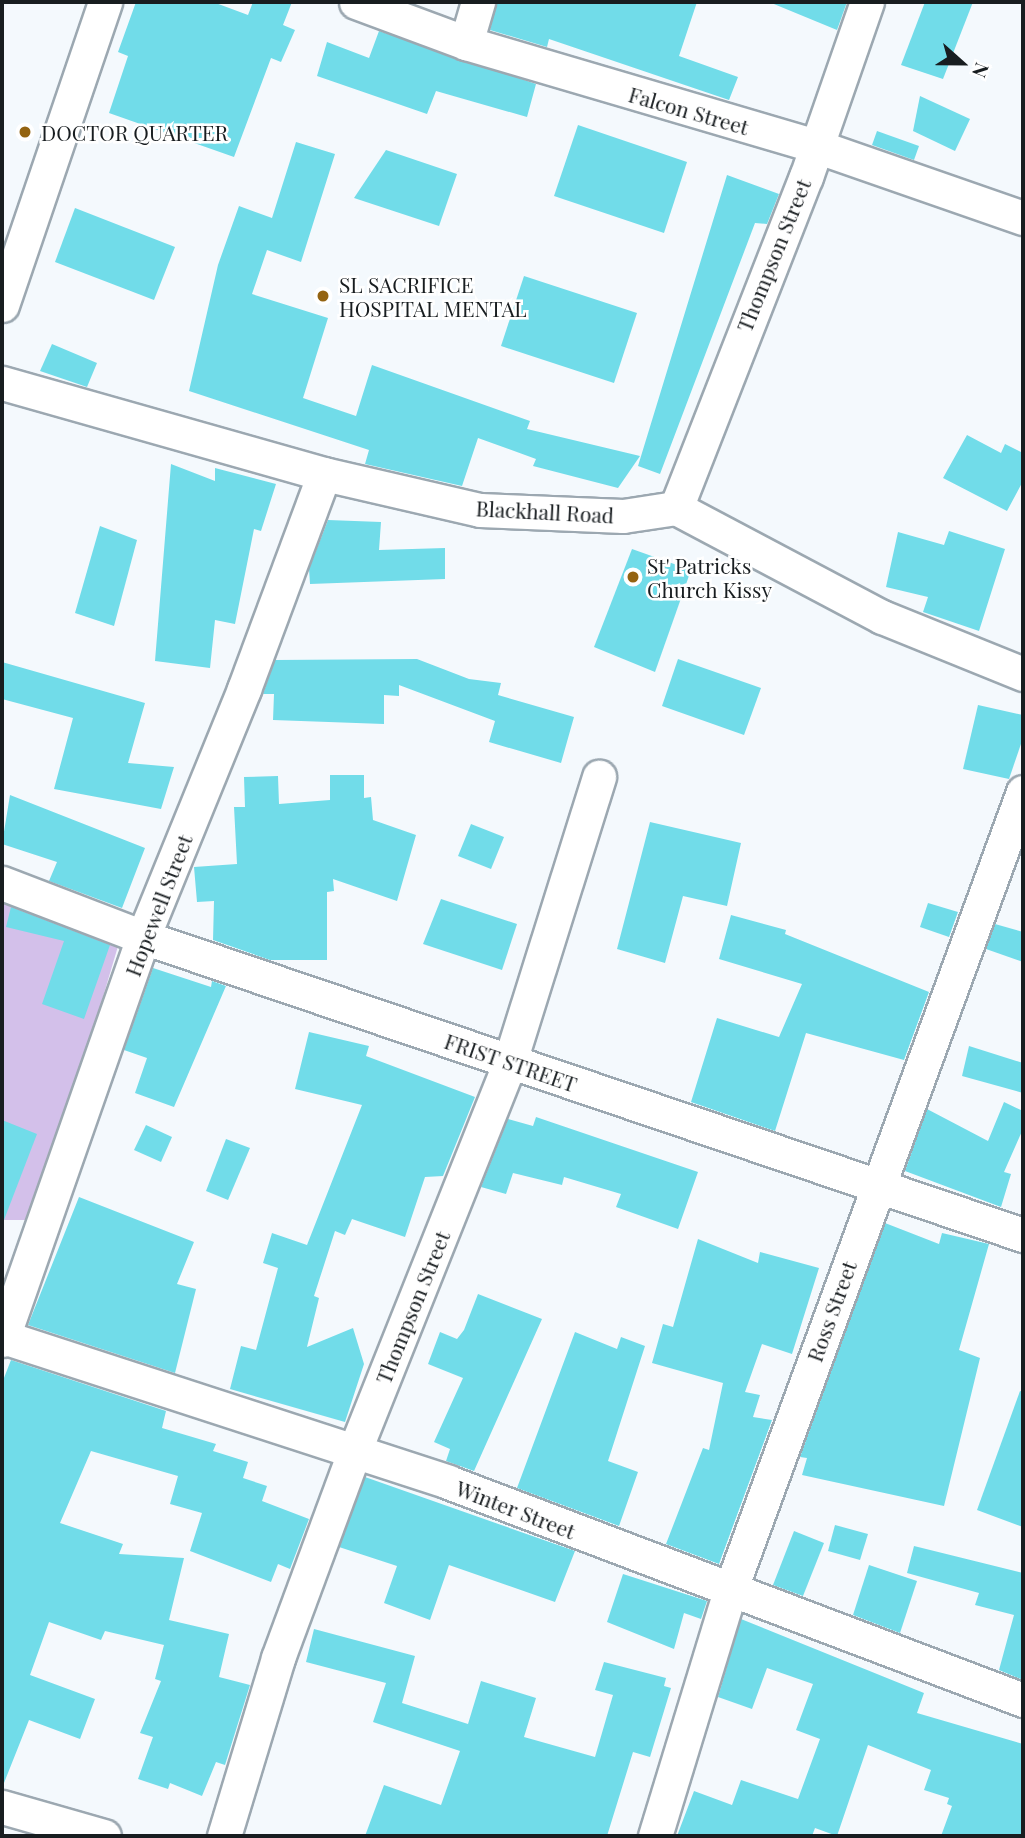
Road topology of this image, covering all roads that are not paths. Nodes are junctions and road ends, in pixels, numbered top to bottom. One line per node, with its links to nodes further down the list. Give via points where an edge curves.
1 (105, 2): 8 (street)
2 (356, 2): 5 (street, Falcon Street)
3 (478, 2): 5 (street)
4 (867, 2): 6 (street, Thompson Street)
5 (466, 43): 6 (street, Falcon Street)
6 (816, 146): 7 (street, Falcon Street); 11 (street, Thompson Street)
7 (1023, 218)
8 (2, 305)
9 (2, 383): 10 (street, Blackhall Road)
10 (324, 474): 11 (street, Blackhall Road, via 480,510 623,516); 16 (street, Hopewell Street, via 244,689)
11 (676, 508): 12 (street, via 882,617)
12 (1023, 674)
13 (599, 777): 17 (street, Thompson Street)
14 (1023, 792): 18 (street, Ross Street)
15 (2, 883): 16 (street, FRIST STREET)
16 (143, 937): 17 (street, FRIST STREET); 20 (street, Hopewell Street)
17 (510, 1061): 18 (street, FRIST STREET); 21 (street, Thompson Street)
18 (876, 1188): 19 (street, FRIST STREET); 22 (street, Ross Street)
19 (1023, 1235)
20 (4, 1327): 21 (street, Winter Street)
21 (354, 1452): 22 (street, Winter Street, via 447,1482); 26 (street, Thompson Street, via 278,1658)
22 (730, 1591): 23 (street, Winter Street); 27 (street, Ross Street)
23 (1023, 1700)
24 (2, 1807): 25 (street)
25 (104, 1836)
26 (224, 1836)
27 (655, 1836)

